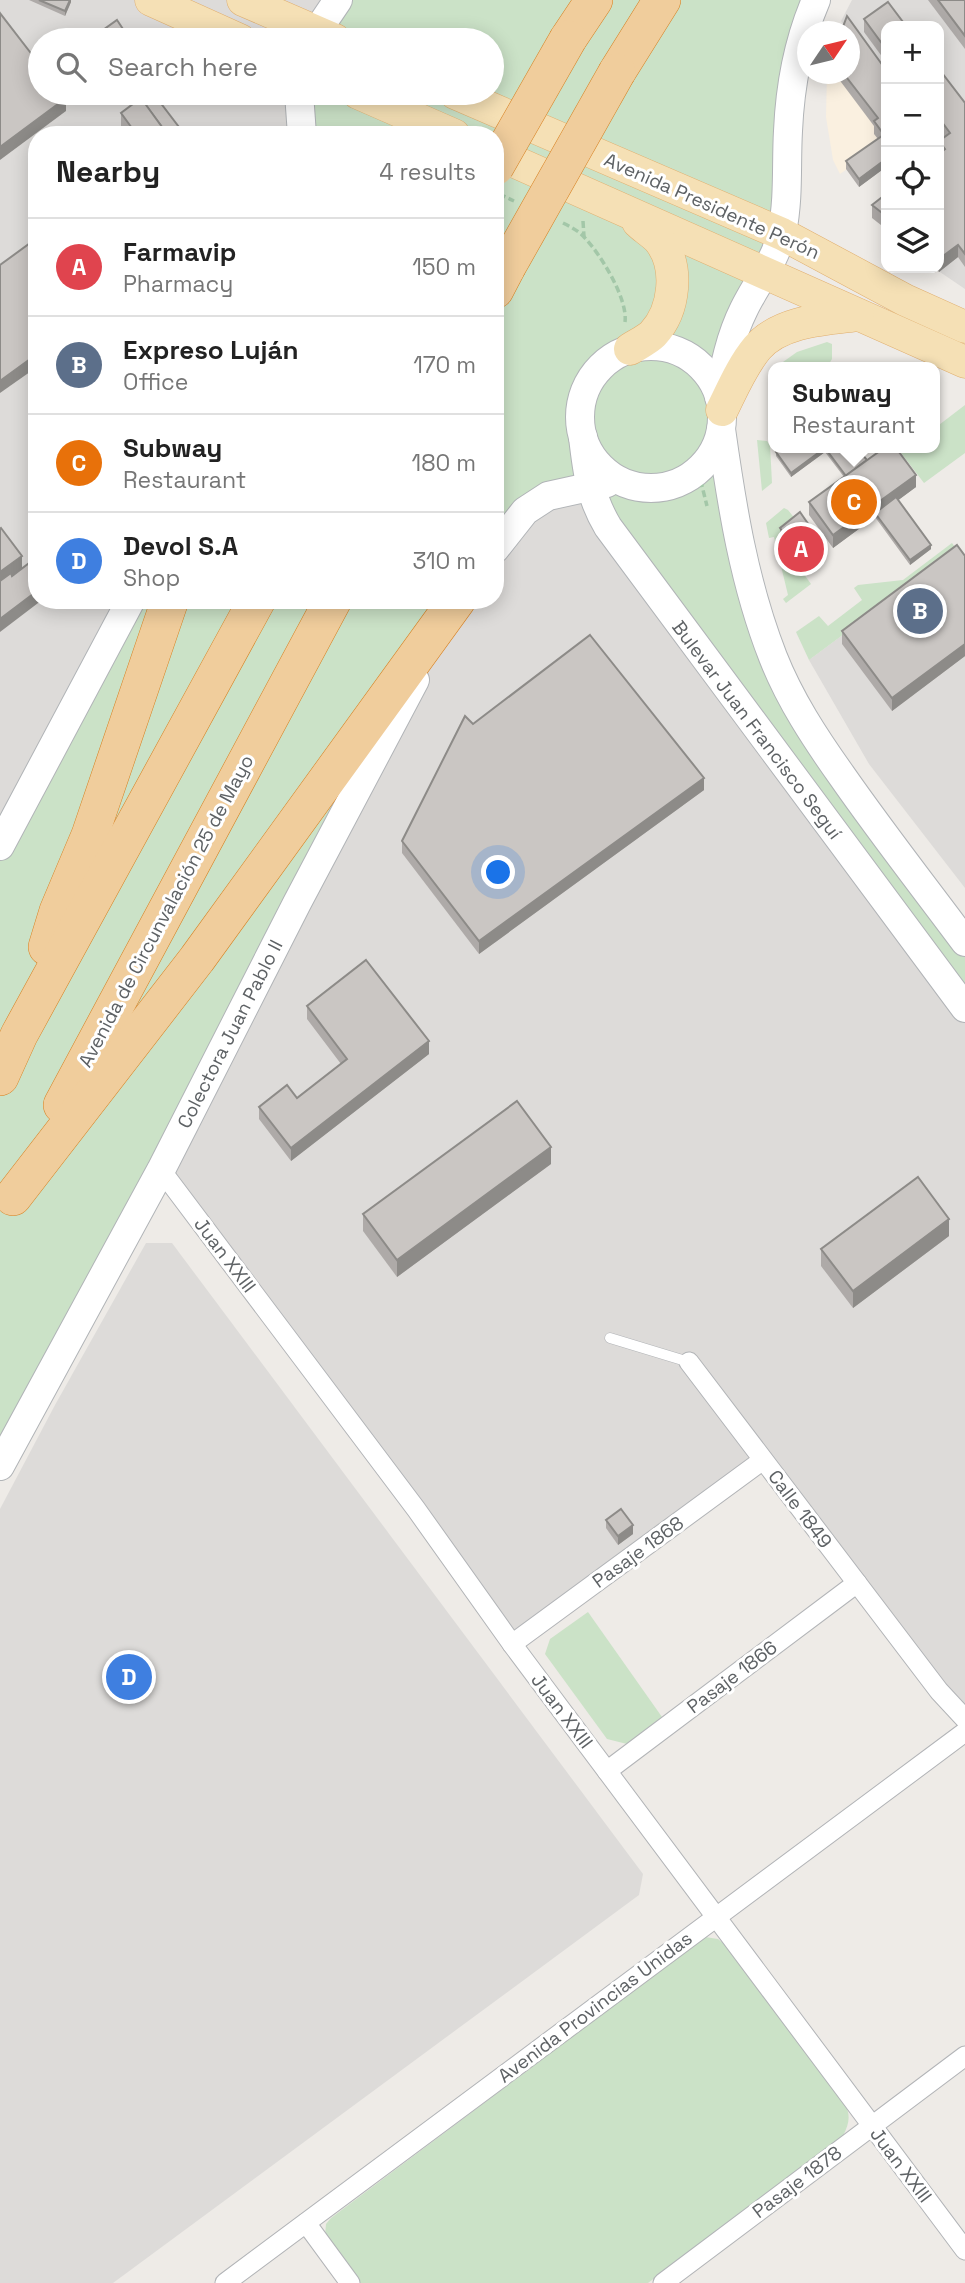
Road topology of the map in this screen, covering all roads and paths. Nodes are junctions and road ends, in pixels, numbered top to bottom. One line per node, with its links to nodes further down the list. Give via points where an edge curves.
1 (151, 0): 7 (main road)
2 (243, 0): 8 (main road)
3 (338, 0): 9 (main road)
4 (594, 0): 15 (highway, bridge)
5 (662, 0): 25 (highway, bridge)
6 (816, 0): 22 (main road, via 792,81 787,132 789,186)
7 (213, 28)
8 (301, 28)
9 (324, 28)
10 (300, 105): 13 (main road)
11 (385, 105): 14 (main road)
12 (484, 105): 22 (main road, Avenida Presidente Perón)
13 (301, 126)
14 (433, 126)
15 (504, 151)
16 (504, 157): 19 (main road, Avenida Presidente Perón)
17 (504, 197): 18 (path)
18 (518, 203)
19 (624, 210): 24 (main road, Avenida Presidente Perón); 28 (main road, via 660,241 670,264 673,293 652,336)
20 (583, 221): 23 (path)
21 (562, 223): 23 (path)
22 (782, 234): 24 (main road); 27 (main road, Avenida Presidente Perón)
23 (584, 237): 28 (path, via 610,274 626,315)
24 (765, 272): 26 (main road, Avenida Presidente Perón); 30 (main road, via 732,338)
25 (504, 274)
26 (860, 314): 29 (main road, Avenida Presidente Perón); 30 (main road, via 782,330 758,347)
27 (965, 327)
28 (621, 353): 30 (main road, via 662,346 691,358 713,382); 31 (main road, via 593,376 582,401)
29 (965, 362)
30 (721, 412): 32 (main road, via 717,444 685,480 653,488); 42 (main road, Bulevar Juan Francisco Seguí, via 735,526 773,658 802,718)
31 (583, 438): 32 (main road, via 604,470); 33 (main road, Bulevar Juan Francisco Seguí)
32 (620, 481): 33 (main road)
33 (589, 486): 34 (main road, via 548,496 525,511); 43 (main road, Bulevar Juan Francisco Seguí, via 597,509 629,559)
34 (504, 538)
35 (126, 609): 41 (main road)
36 (167, 609): 44 (highway, via 90,835 58,911)
37 (252, 609): 44 (highway)
38 (328, 609): 47 (highway, Avenida de Circunvalación 25 de Mayo)
39 (450, 609): 47 (highway, via 197,959)
40 (452, 609): 46 (main road, Colectora Juan Pablo II)
41 (0, 846)
42 (965, 942)
43 (965, 1008)
44 (19, 1035): 45 (highway)
45 (0, 1077)
46 (161, 1170): 51 (main road, Colectora Juan Pablo II); 53 (street, Juan XXIII)
47 (7, 1210)
48 (610, 1338): 49 (lane, Calle 1849)
49 (689, 1362): 50 (street, Calle 1849)
50 (763, 1460): 52 (street, Calle 1849); 53 (street, Pasaje 1868)
51 (0, 1466)
52 (857, 1583): 54 (street, Calle 1849); 56 (street, Pasaje 1866)
53 (512, 1644): 56 (street, Juan XXIII)
54 (965, 1718)
55 (965, 1732): 57 (street, Avenida Provincias Unidas)
56 (607, 1771): 57 (street, Juan XXIII)
57 (716, 1917): 59 (street, Juan XXIII); 60 (street, Avenida Provincias Unidas)
58 (965, 2056): 59 (street, Pasaje 1878)
59 (872, 2126): 61 (street, Juan XXIII); 64 (street, Pasaje 1878)
60 (306, 2223): 62 (street, Avenida Provincias Unidas); 63 (street)
61 (965, 2250)
62 (225, 2283)
63 (350, 2283)
64 (663, 2283)

